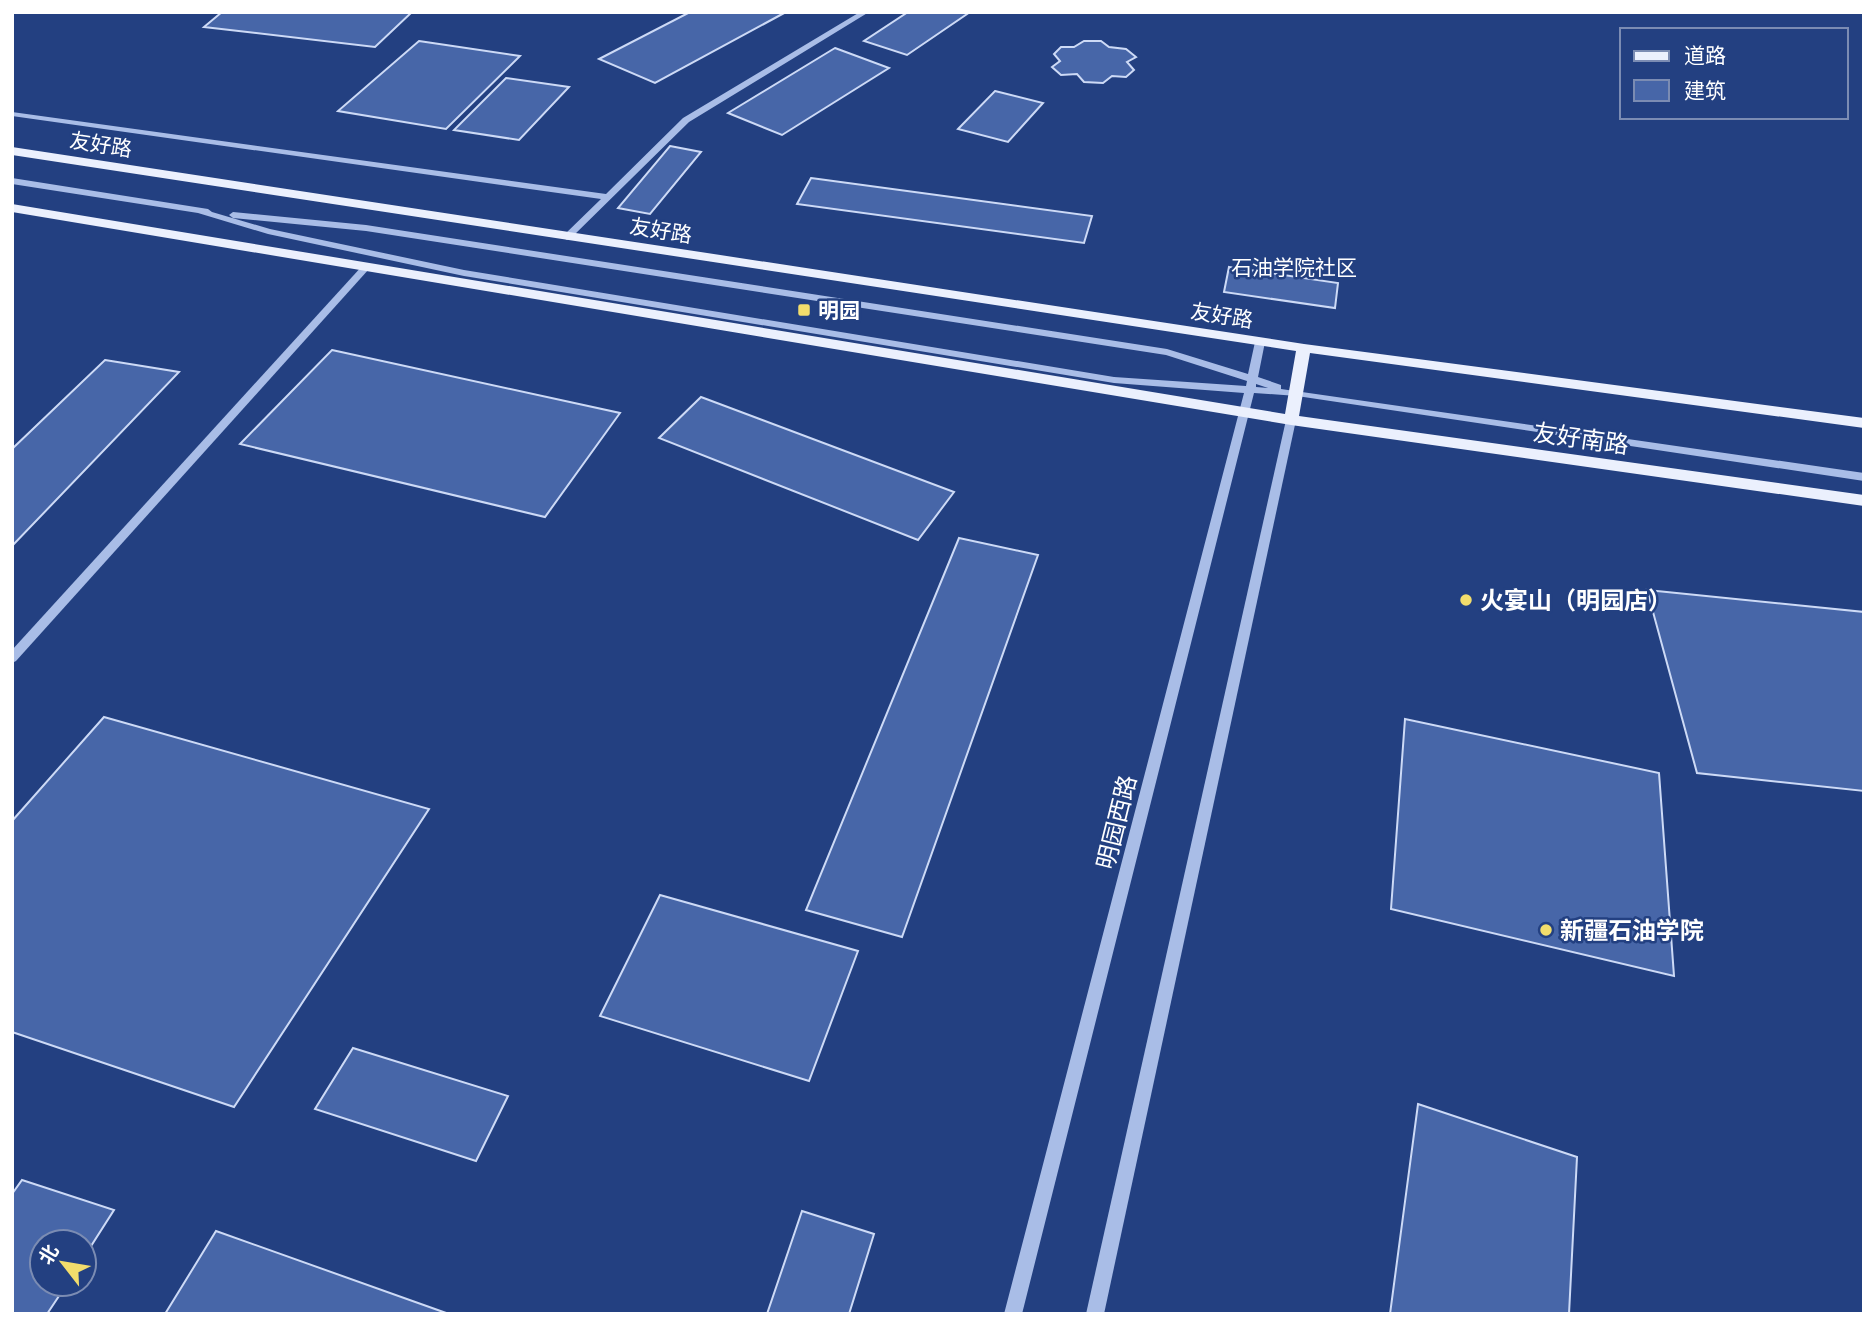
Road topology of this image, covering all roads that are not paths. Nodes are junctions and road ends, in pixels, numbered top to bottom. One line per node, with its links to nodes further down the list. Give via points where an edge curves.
1 (866, 12): 5 (street, via 686,120)
2 (12, 114): 5 (street)
3 (12, 151): 8 (main road, 友好路)
4 (12, 181): 7 (street)
5 (610, 197): 8 (street)
6 (12, 208): 9 (main road)
7 (202, 212): 12 (street, via 268,231 464,273 1114,380); 12 (street, via 366,228 1167,352)
8 (567, 237): 10 (main road, 友好路)
9 (366, 267): 14 (main road); 19 (street)
10 (1260, 342): 11 (main road, 友好路); 12 (street, 明园西路)
11 (1304, 348): 13 (main road); 16 (main road)
12 (1251, 384): 13 (street); 14 (street, 明园西路)
13 (1297, 393): 15 (main road); 17 (street)
14 (1245, 413): 15 (main road); 20 (street, 明园西路)
15 (1291, 420): 18 (main road, 友好南路); 21 (street)
16 (1864, 423)
17 (1864, 477)
18 (1864, 501)
19 (12, 658)
20 (1013, 1314)
21 (1095, 1314)

